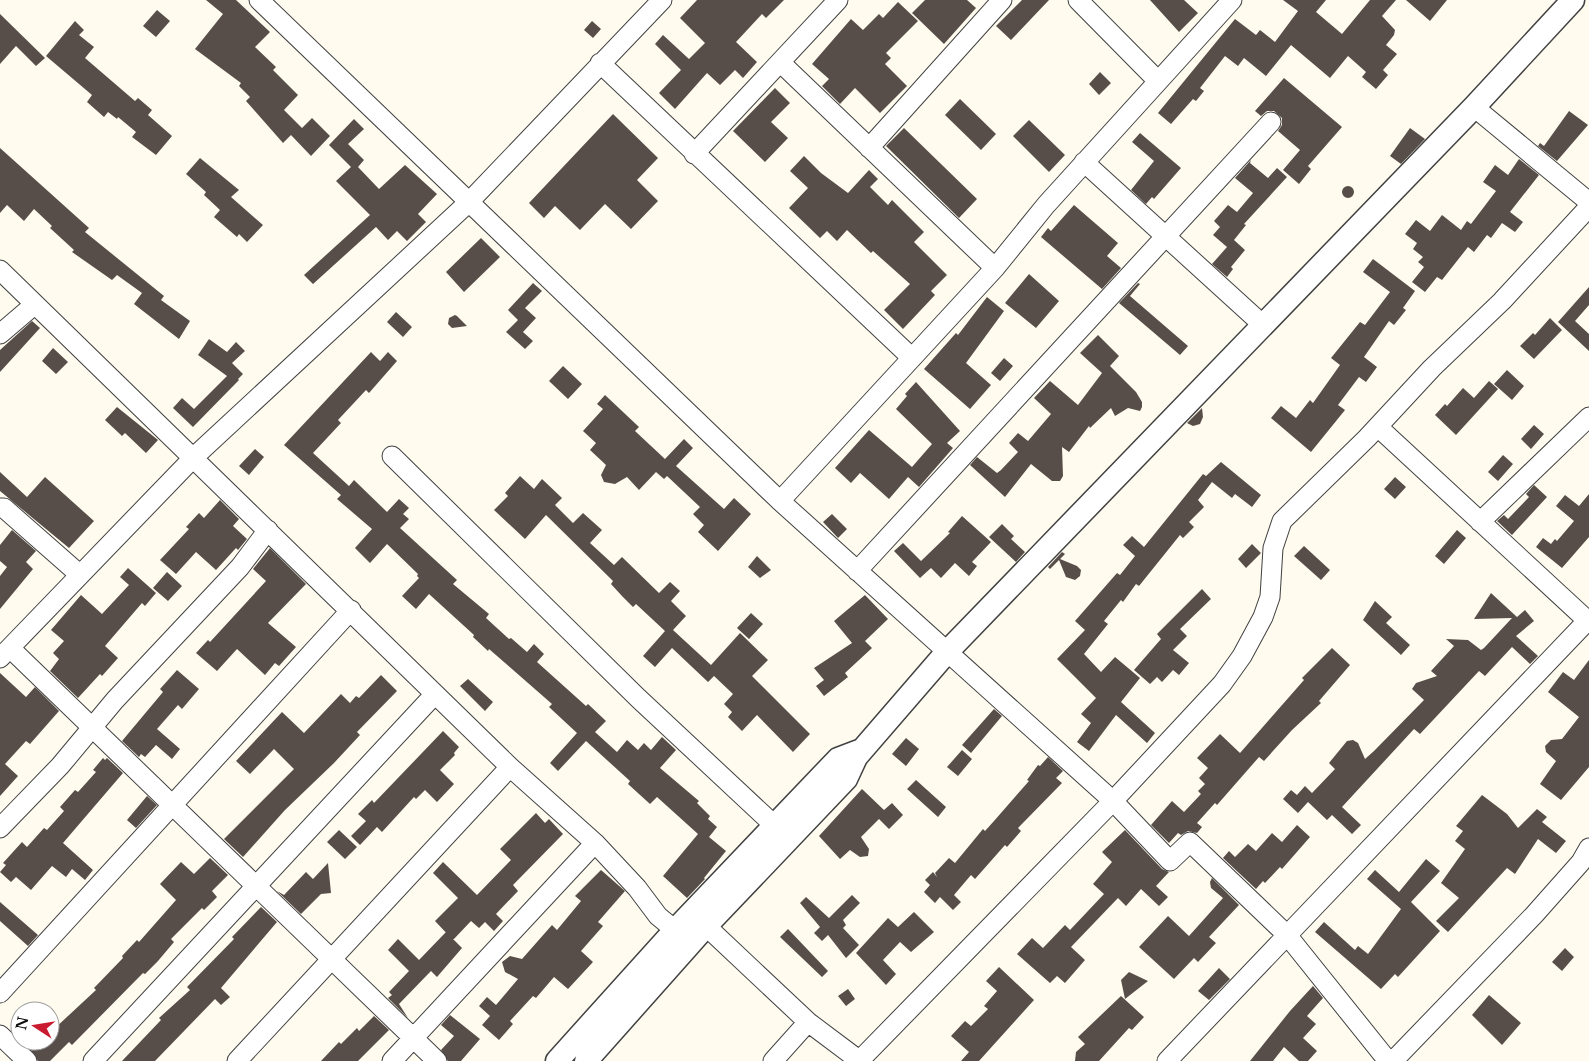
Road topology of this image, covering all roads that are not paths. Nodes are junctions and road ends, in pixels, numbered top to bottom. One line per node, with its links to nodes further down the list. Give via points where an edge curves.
1 (259, 0): 16 (street)
2 (662, 0): 9 (street)
3 (838, 0): 8 (street)
4 (1002, 0): 13 (street)
5 (1078, 0): 10 (street)
6 (1232, 0): 10 (street)
7 (1573, 0): 11 (street)
8 (781, 63): 13 (street); 14 (street)
9 (600, 64): 14 (street); 16 (street)
10 (1157, 80): 15 (street)
11 (1474, 107): 17 (street); 23 (street)
12 (1271, 122): 19 (street)
13 (870, 148): 20 (street)
14 (694, 154): 25 (street)
15 (1084, 162): 19 (street); 20 (street)
16 (469, 202): 29 (street); 30 (street)
17 (1589, 202)
18 (1589, 207): 27 (street)
19 (1167, 237): 23 (street); 34 (street)
20 (995, 268): 25 (street)
21 (0, 270): 22 (street)
22 (34, 305): 24 (street); 29 (street)
23 (1263, 325): 38 (street)
24 (0, 334)
25 (912, 358): 30 (street)
26 (1589, 417): 32 (street)
27 (1378, 427): 32 (street); 44 (street, via 1282,521 1273,548 1270,597 1242,656 1216,691)
28 (392, 456): 46 (street, via 638,698)
29 (194, 457): 33 (street); 35 (street)
30 (780, 501): 34 (street)
31 (0, 508): 35 (street, via 4,508)
32 (1480, 522): 37 (street)
33 (268, 530): 36 (street); 41 (street, via 240,567)
34 (857, 571): 38 (street)
35 (79, 574): 39 (street)
36 (351, 610): 40 (street); 45 (street)
37 (1588, 621): 53 (street)
38 (946, 652): 42 (street); 44 (street)
39 (5, 653): 41 (street)
40 (435, 694): 43 (street); 50 (street)
41 (92, 728): 45 (street); 47 (street)
42 (857, 756): 46 (street, via 859,751 838,759); 51 (street, via 846,779)
43 (510, 767): 48 (street); 54 (street)
44 (1113, 802): 53 (street, via 1170,862 1190,842); 67 (street)
45 (172, 805): 50 (street); 55 (street)
46 (774, 825): 52 (street)
47 (0, 828)
48 (595, 843): 52 (street, via 658,916); 58 (street)
49 (1589, 848): 70 (street, via 1581,862 1534,915)
50 (255, 885): 54 (street); 60 (street)
51 (706, 926): 56 (street); 65 (street)
52 (675, 930): 64 (street)
53 (1287, 935): 68 (street); 69 (street)
54 (332, 959): 58 (street); 61 (street)
55 (0, 993)
56 (808, 1022): 66 (street); 67 (street)
57 (0, 1036): 59 (street)
58 (413, 1038): 62 (street); 63 (street)
59 (27, 1061)
60 (93, 1061)
61 (236, 1061)
62 (392, 1061)
63 (437, 1061)
64 (557, 1061)
65 (586, 1061)
66 (773, 1061)
67 (860, 1061)
68 (1167, 1061)
69 (1388, 1061)
70 (1393, 1061)

